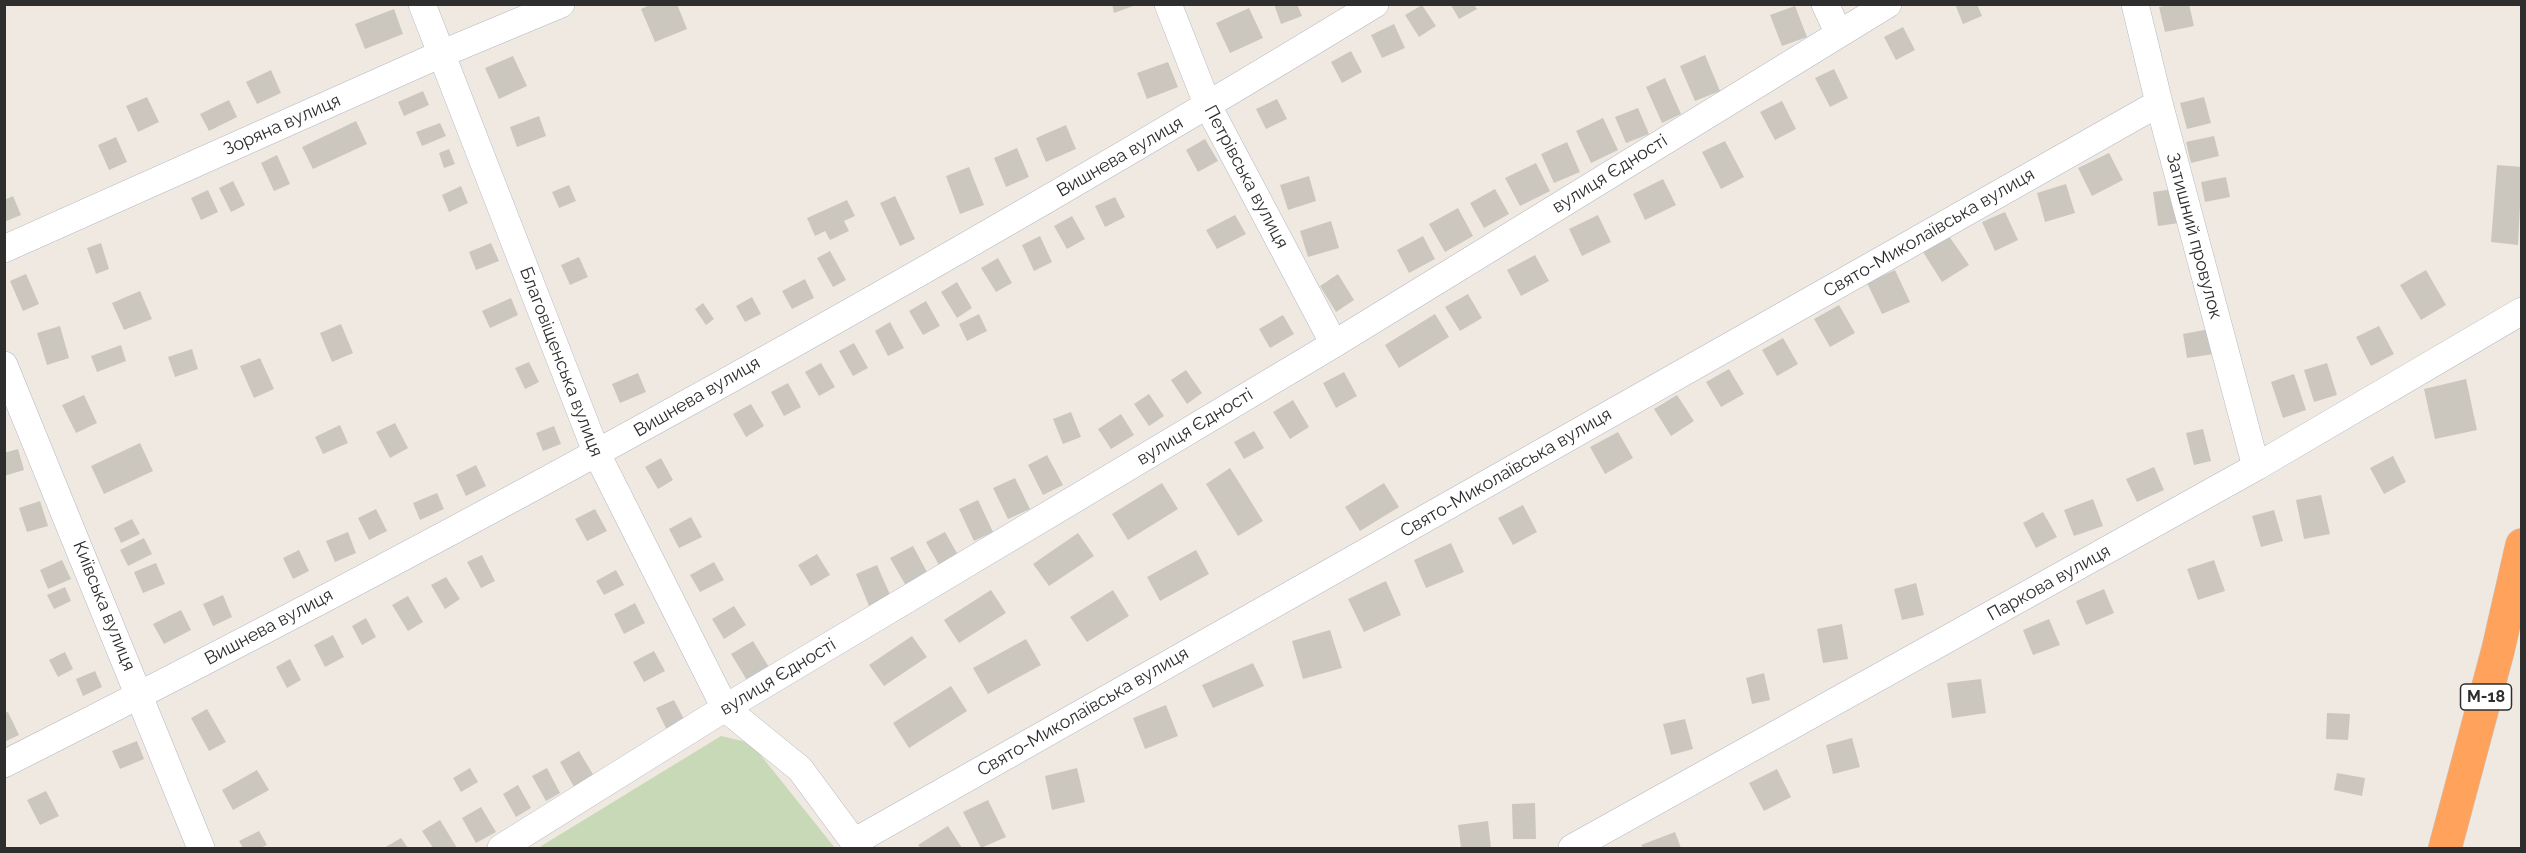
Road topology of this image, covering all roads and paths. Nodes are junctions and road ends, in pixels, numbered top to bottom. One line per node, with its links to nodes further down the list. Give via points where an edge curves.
1 (422, 4): 9 (street, Благовіщенська вулиця)
2 (561, 4): 9 (street, Зоряна вулиця)
3 (1168, 4): 11 (street, Петрівська вулиця)
4 (1376, 4): 11 (street, Вишнева вулиця)
5 (1825, 4): 8 (street)
6 (1888, 4): 8 (street, вулиця Єдності)
7 (2135, 4): 10 (street, Затишний провулок)
8 (1839, 34): 14 (street, вулиця Єдності)
9 (441, 54): 12 (street, Зоряна вулиця); 16 (street, Благовіщенська вулиця)
10 (2158, 104): 17 (street, Затишний провулок); 22 (street, Свято-Миколаївська вулиця)
11 (1208, 106): 14 (street, Петрівська вулиця); 16 (street, Вишнева вулиця)
12 (4, 249)
13 (2522, 311): 17 (street, Паркова вулиця)
14 (1334, 344): 20 (street, вулиця Єдності)
15 (4, 365): 19 (street, Київська вулиця)
16 (597, 454): 19 (street, Вишнева вулиця); 20 (street, Благовіщенська вулиця)
17 (2256, 467): 25 (street, Паркова вулиця)
18 (2522, 545): 26 (highway, М-18)
19 (140, 695): 21 (street, Вишнева вулиця); 23 (street, Київська вулиця)
20 (725, 708): 22 (street, via 800,769); 24 (street, вулиця Єдності)
21 (4, 764)
22 (854, 845)
23 (201, 849)
24 (501, 849)
25 (1572, 849)
26 (2445, 849)

